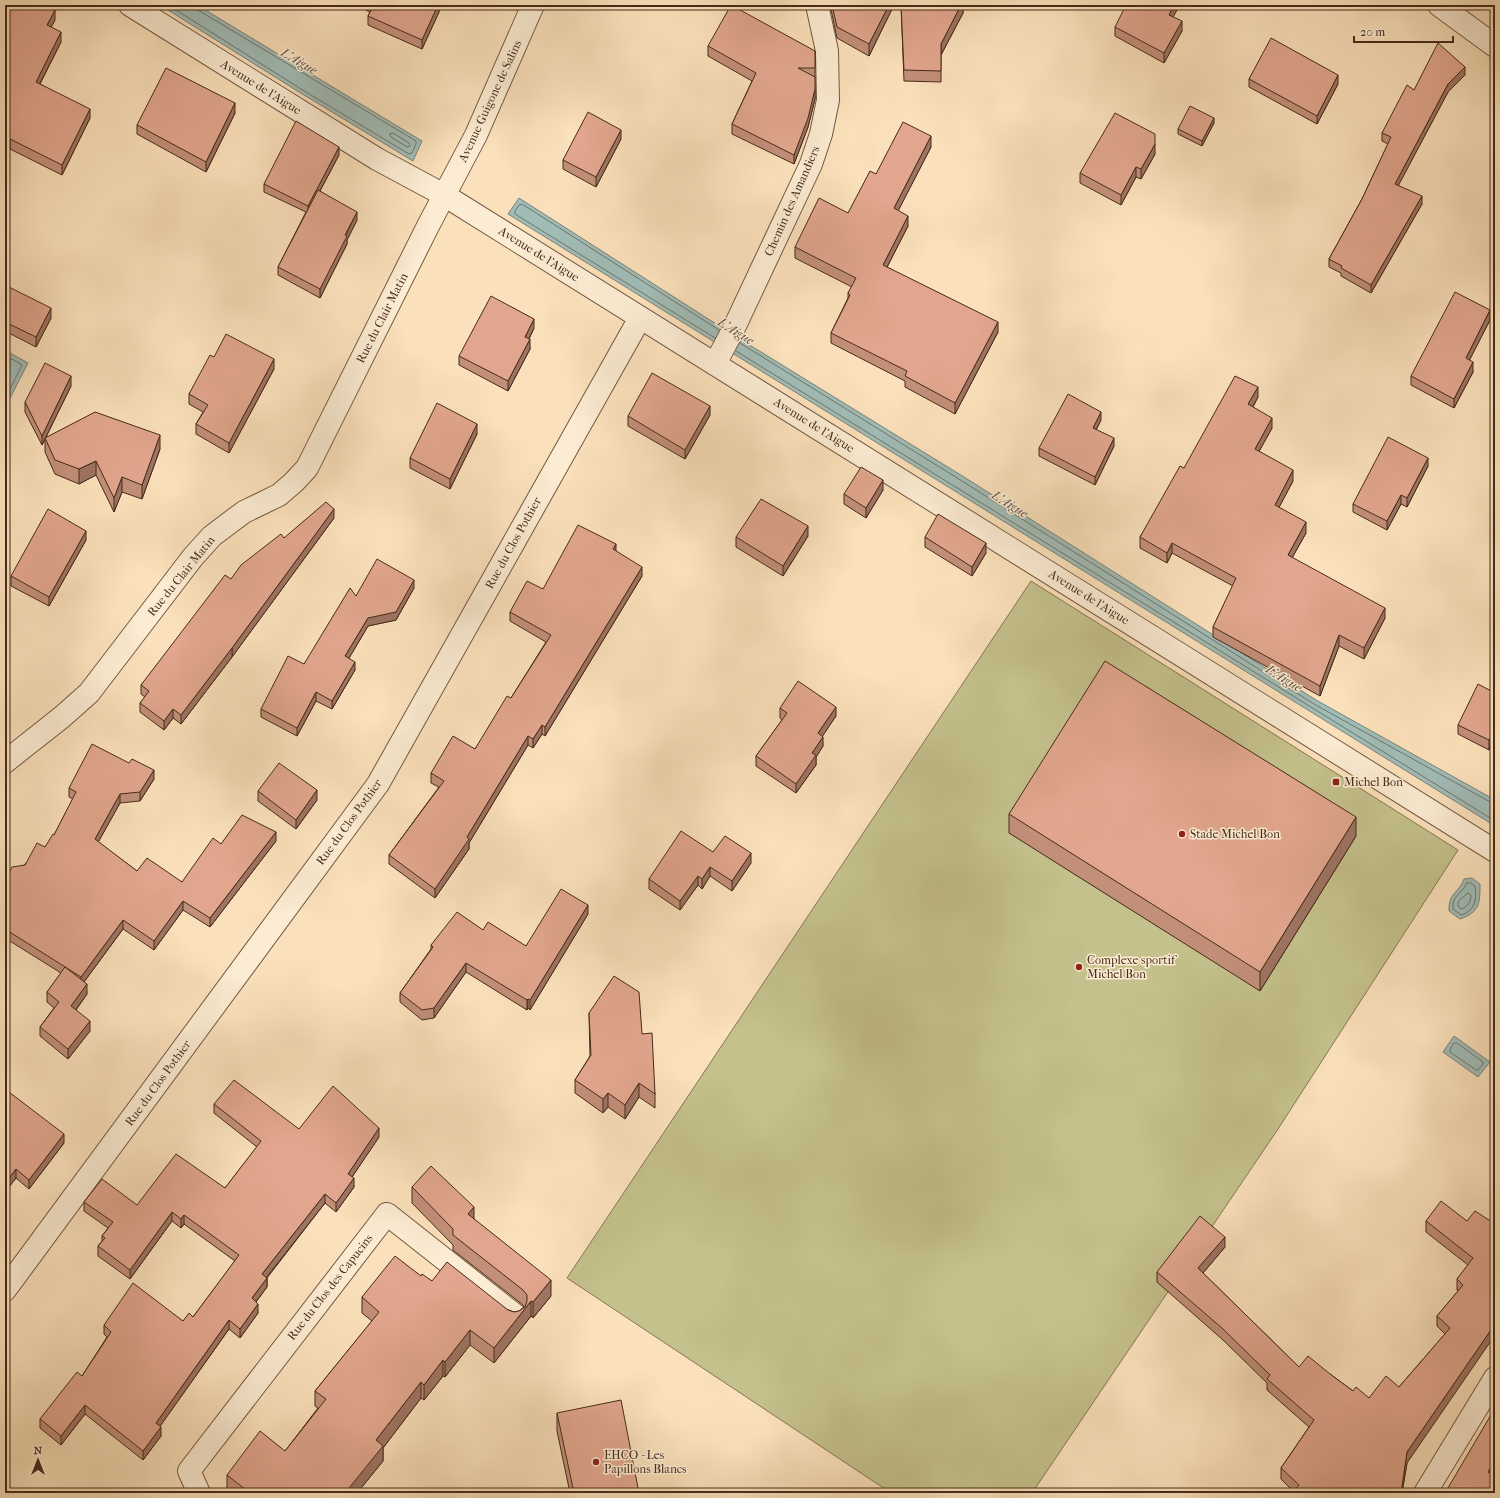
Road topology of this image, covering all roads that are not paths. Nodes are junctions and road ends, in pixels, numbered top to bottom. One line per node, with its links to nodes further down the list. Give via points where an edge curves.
1 (130, 5): 6 (street, Avenue de l'Aigue, via 377,159)
2 (533, 5): 6 (street, Avenue Guigone de Salins, via 476,135)
3 (817, 5): 8 (street, Chemin des Amandiers, via 827,51 828,100 821,134 811,164)
4 (1439, 5): 5 (street)
5 (1495, 46)
6 (447, 189): 7 (street, Avenue de l'Aigue); 9 (street, Rue du Clair Matin, via 307,468 279,495 244,512 212,536 193,557 89,693)
7 (640, 318): 8 (street, Avenue de l'Aigue); 11 (street, Rue du Clos Pothier, via 378,784)
8 (724, 347): 10 (street, Avenue de l'Aigue)
9 (5, 762)
10 (1495, 851)
11 (5, 1290)
12 (515, 1315): 14 (street, Rue du Clos des Capucins, via 387,1214 188,1471)
13 (1495, 1378): 15 (street)
14 (199, 1493)
15 (1425, 1493)

